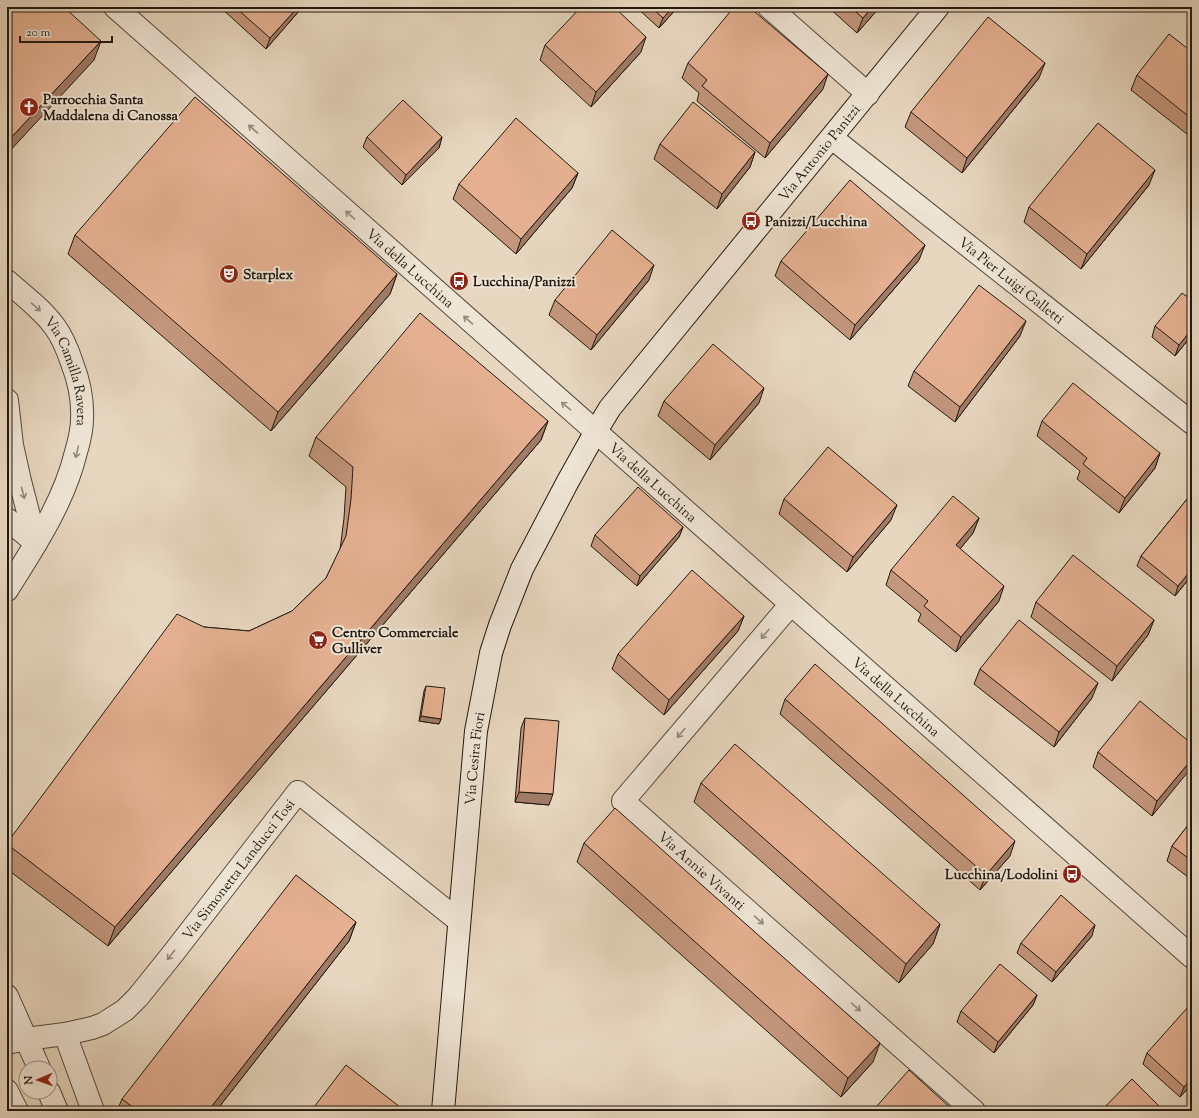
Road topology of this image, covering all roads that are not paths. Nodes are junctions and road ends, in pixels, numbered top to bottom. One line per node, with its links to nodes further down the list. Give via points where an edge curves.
1 (115, 7): 9 (street, Via della Lucchina, one-way to 1)
2 (769, 7): 4 (street)
3 (938, 7): 4 (street, Via Antonio Panizzi)
4 (868, 94): 5 (street, Via Antonio Panizzi)
5 (832, 138): 8 (street, Via Pier Luigi Galletti); 9 (street, Via Antonio Panizzi, via 610,408)
6 (7, 281): 11 (street, Via Camilla Ravera, one-way to 11, via 56,328 76,373 82,401 79,441 68,480)
7 (7, 400): 11 (street, one-way to 11, via 12,446)
8 (1192, 422)
9 (596, 431): 13 (street, Via della Lucchina); 14 (street, Via Cesira Fiori, via 522,569 491,653 476,731)
10 (7, 519): 11 (street)
11 (36, 543): 12 (street, Via Camilla Ravera)
12 (7, 590)
13 (790, 604): 15 (street, Via della Lucchina); 26 (street, Via Annie Vivanti, one-way to 26, via 623,801)
14 (459, 921): 17 (street, Via Simonetta Landucci Tosi, one-way to 17, via 298,792 133,1003 103,1024); 25 (street, Via Cesira Fiori)
15 (1192, 957)
16 (7, 996): 18 (street)
17 (65, 1034): 18 (street, Via Simonetta Landucci Tosi); 24 (street)
18 (17, 1041): 19 (street)
19 (32, 1060)
20 (7, 1091): 22 (street)
21 (52, 1100): 23 (street)
22 (17, 1111)
23 (57, 1111)
24 (93, 1111)
25 (443, 1111)
26 (974, 1111)

